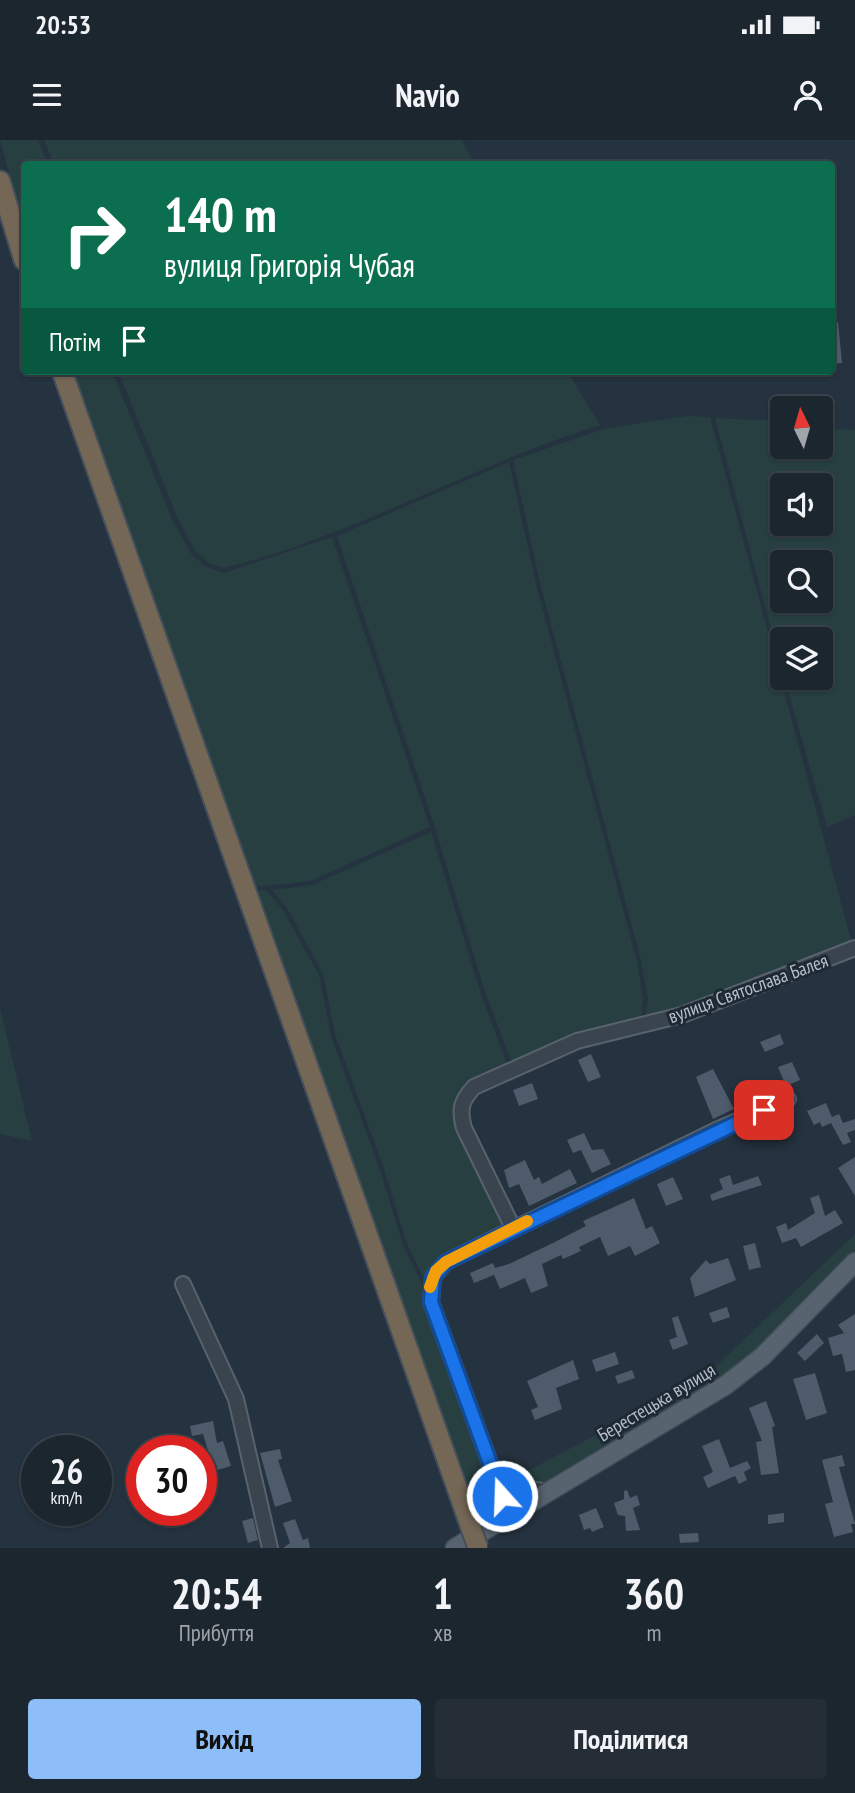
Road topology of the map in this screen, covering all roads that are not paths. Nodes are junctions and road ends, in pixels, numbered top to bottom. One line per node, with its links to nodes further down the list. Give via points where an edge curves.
1 (0, 180): 2 (highway)
2 (21, 251)
3 (63, 375): 14 (highway, bridge)
4 (855, 948): 6 (street, вулиця Святослава Балея, via 682,1015 577,1041 474,1087 462,1100 464,1128)
5 (788, 1099): 6 (street)
6 (513, 1228): 9 (street, via 446,1262 433,1277 431,1302)
7 (855, 1262): 10 (main road, Берестецька вулиця, via 763,1356 726,1385)
8 (183, 1283): 12 (street, via 236,1399)
9 (495, 1478): 10 (street); 11 (street)
10 (548, 1492): 11 (main road, Берестецька вулиця)
11 (509, 1515): 13 (main road, Берестецька вулиця)
12 (270, 1548)
13 (454, 1548)
14 (478, 1548)

